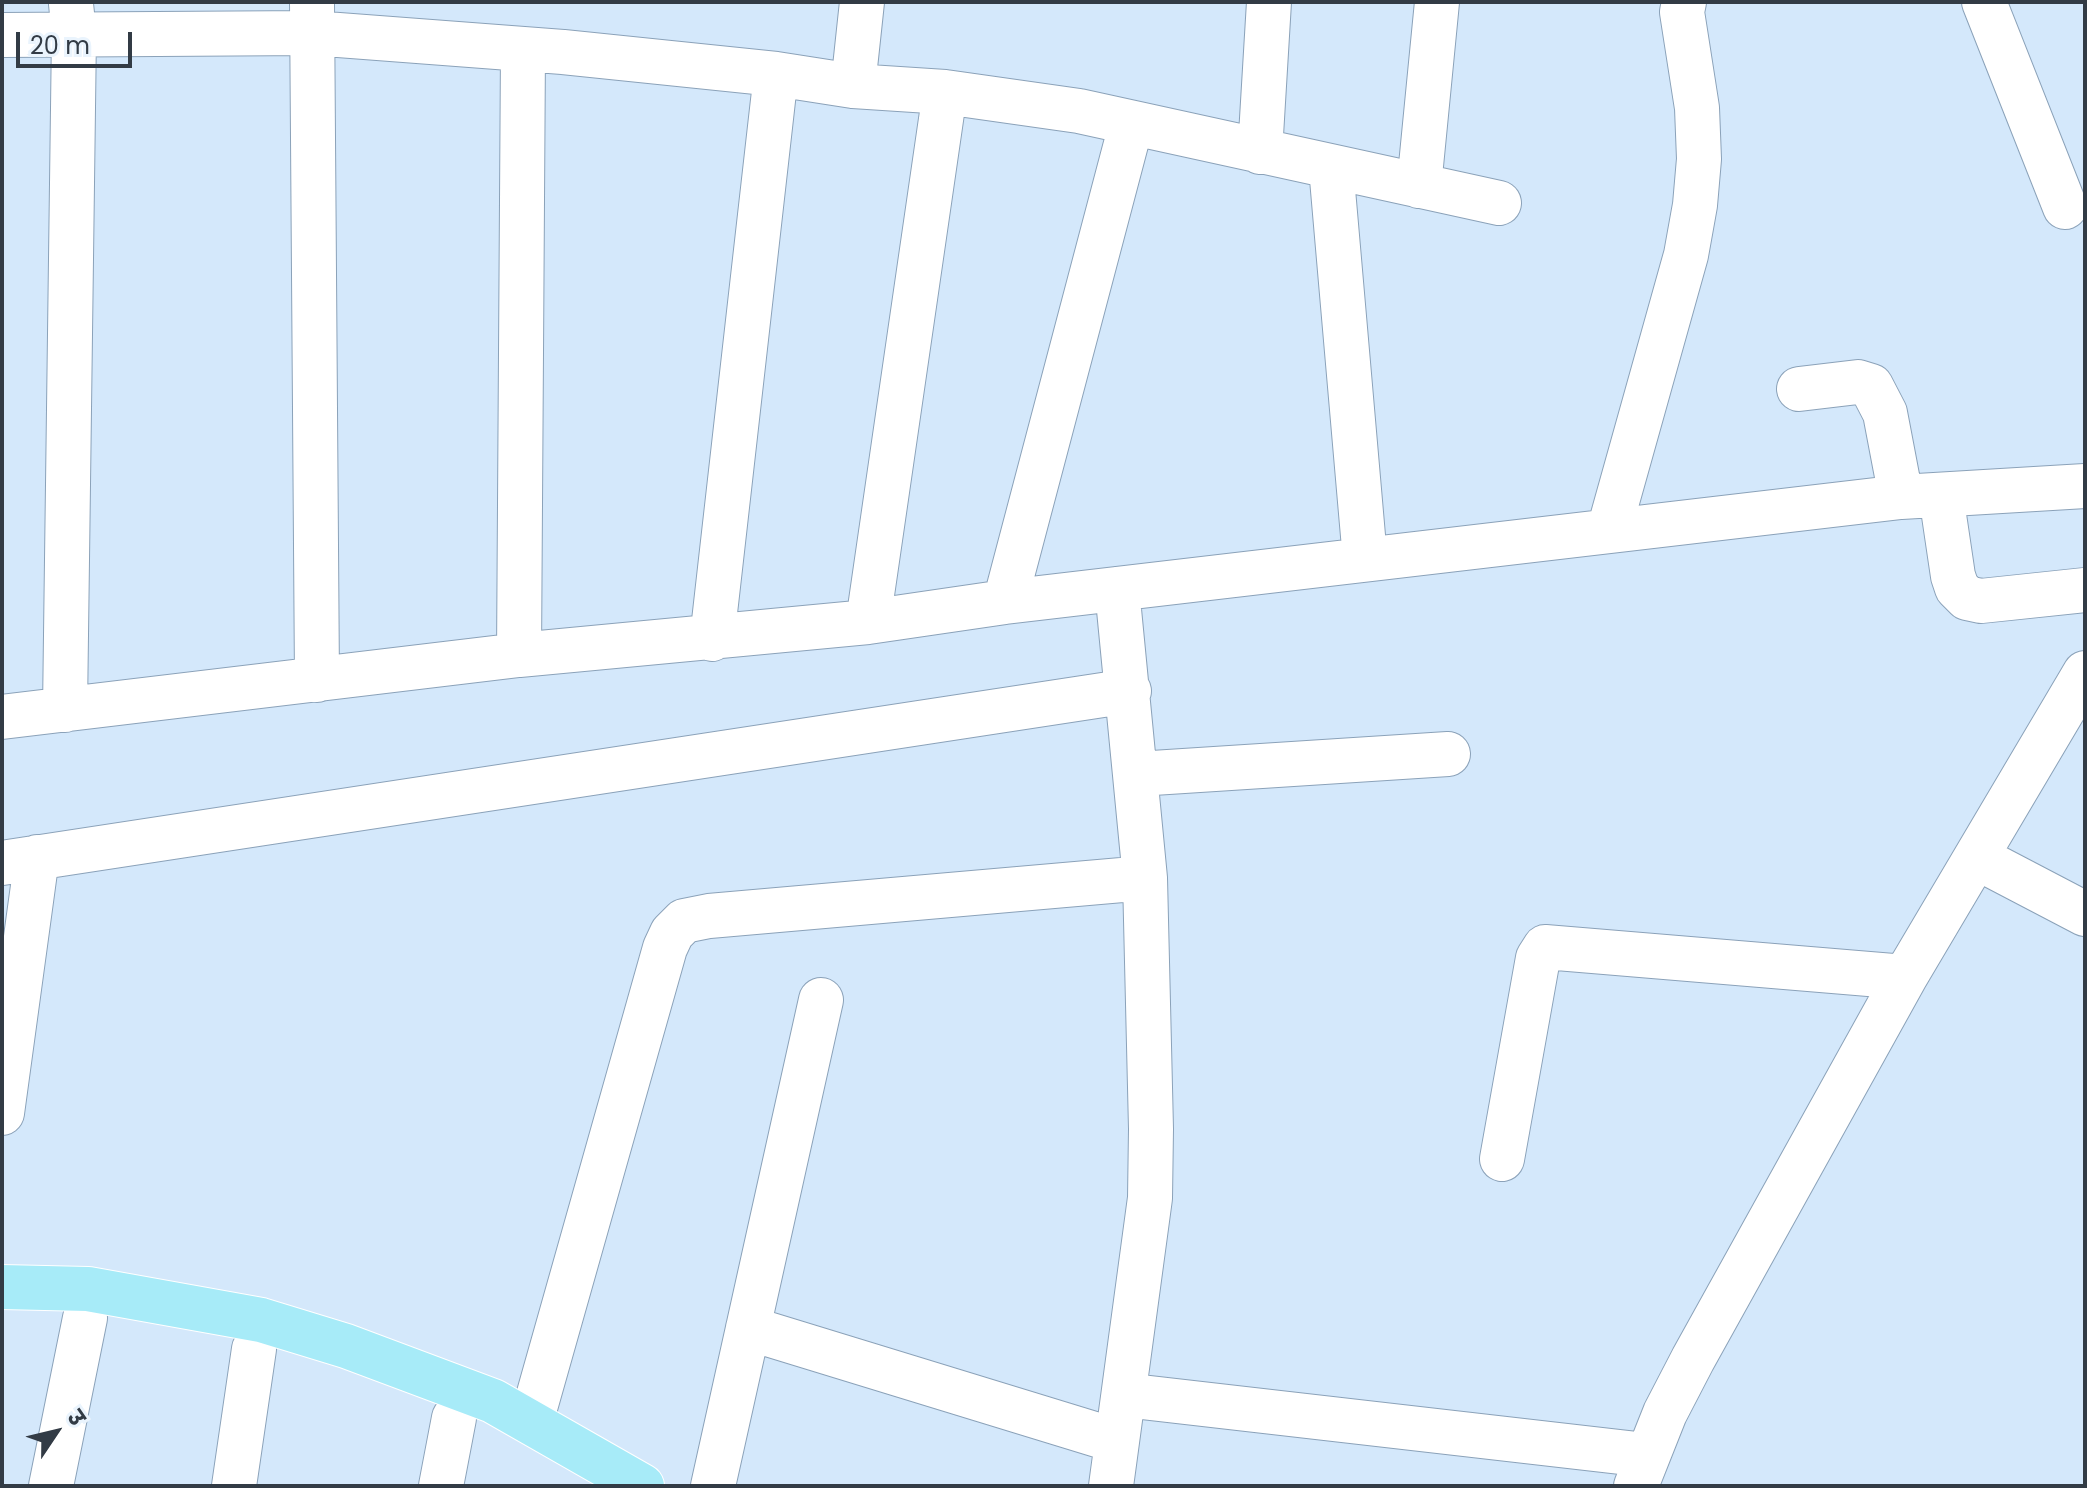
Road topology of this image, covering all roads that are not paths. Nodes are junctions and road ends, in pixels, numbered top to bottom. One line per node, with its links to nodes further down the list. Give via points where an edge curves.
1 (862, 2): 11 (street)
2 (1269, 2): 14 (street)
3 (1437, 2): 16 (street)
4 (1684, 2): 22 (street, via 1697,108 1695,205 1686,255)
5 (1984, 2): 18 (street)
6 (72, 17): 7 (street); 8 (street); 33 (street)
7 (312, 17): 9 (street); 31 (street)
8 (2, 35)
9 (523, 49): 10 (street); 29 (street)
10 (776, 74): 11 (street); 28 (street)
11 (853, 86): 12 (street)
12 (945, 92): 13 (street, via 1079,111); 27 (street)
13 (1131, 125): 14 (street); 26 (street)
14 (1260, 152): 15 (street)
15 (1331, 167): 16 (street); 23 (street)
16 (1419, 186): 17 (street)
17 (1499, 203)
18 (2065, 207)
19 (1799, 389): 21 (street, via 1858,382 1871,386)
20 (2085, 486): 21 (street)
21 (1921, 496): 22 (street); 25 (street, via 1957,588 1967,598)
22 (1609, 530): 23 (street)
23 (1365, 559): 24 (street)
24 (1117, 589): 26 (street); 32 (street)
25 (2085, 590)
26 (1005, 602): 27 (street)
27 (868, 622): 28 (street)
28 (712, 639): 29 (street)
29 (519, 655): 31 (street)
30 (2085, 673): 37 (street)
31 (317, 680): 33 (street)
32 (1129, 691): 36 (street); 38 (street)
33 (65, 710): 34 (street)
34 (2, 717)
35 (1448, 754): 36 (street)
36 (1137, 774): 39 (street)
37 (1976, 857): 40 (street); 41 (street)
38 (19, 860): 43 (street)
39 (1145, 878): 50 (street, via 1150,1198); 52 (street, via 684,921 665,948)
40 (2085, 914)
41 (1905, 977): 44 (street, via 1545,947 1538,958); 54 (street, via 1693,1359)
42 (821, 1000): 48 (street)
43 (2, 1113)
44 (1502, 1159)
45 (2, 1287): 52 (main road, via 88,1289 261,1320 493,1401)
46 (2, 1317): 47 (main road)
47 (85, 1318): 49 (main road); 55 (street)
48 (748, 1328): 53 (street); 60 (street)
49 (254, 1349): 51 (main road); 56 (street)
50 (1124, 1395): 53 (street); 54 (street)
51 (454, 1418): 57 (street); 58 (main road)
52 (531, 1422): 59 (main road)
53 (1117, 1441): 61 (street)
54 (1641, 1471)
55 (51, 1486)
56 (234, 1486)
57 (441, 1486)
58 (587, 1486)
59 (642, 1486)
60 (713, 1486)
61 (1111, 1486)

